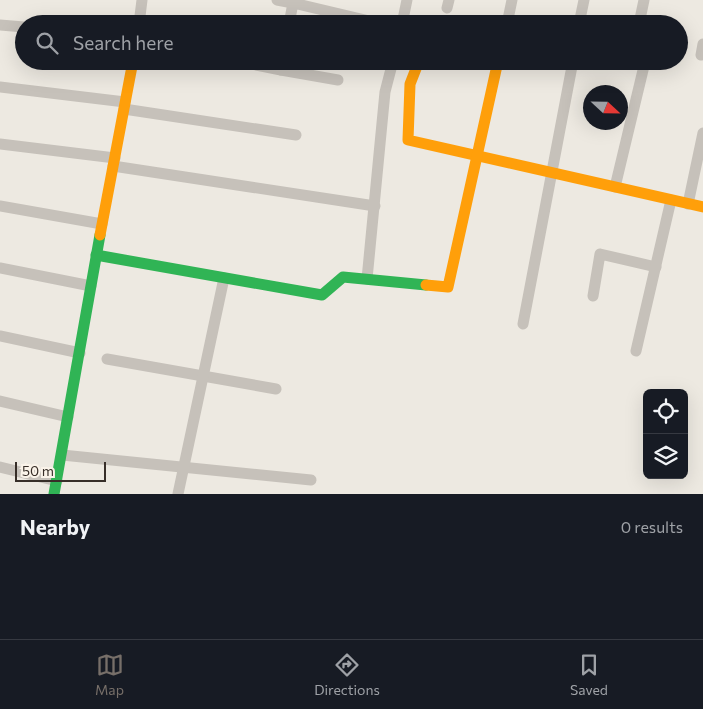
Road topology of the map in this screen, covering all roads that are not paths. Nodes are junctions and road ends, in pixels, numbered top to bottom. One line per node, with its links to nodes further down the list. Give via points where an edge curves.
1 (142, 0): 8 (street)
2 (277, 0): 7 (street)
3 (407, 0): 11 (street)
4 (512, 0): 12 (street)
5 (584, 0): 13 (street)
6 (644, 0): 14 (street)
7 (293, 3): 9 (street); 10 (street)
8 (140, 15)
9 (291, 15)
10 (344, 15)
11 (404, 15)
12 (509, 15)
13 (582, 15)
14 (641, 15)
15 (0, 25): 16 (street)
16 (15, 26)
17 (131, 70): 26 (street)
18 (298, 70): 24 (street)
19 (391, 70): 37 (street)
20 (415, 70): 30 (street, via 410,84 408,140)
21 (496, 70): 30 (street)
22 (571, 70): 32 (street)
23 (643, 70): 33 (street)
24 (338, 80)
25 (0, 87): 26 (street)
26 (125, 105): 28 (street); 31 (street)
27 (703, 133): 35 (street)
28 (296, 135)
29 (0, 144): 31 (street)
30 (477, 156): 32 (street); 44 (street, via 448,287)
31 (114, 162): 37 (street); 39 (street)
32 (553, 173): 33 (street); 47 (street)
33 (615, 187): 34 (street)
34 (672, 200): 35 (street); 41 (street)
35 (688, 204): 38 (street)
36 (0, 206): 39 (street)
37 (375, 206): 44 (street)
38 (703, 207)
39 (102, 224): 40 (street)
40 (96, 255): 43 (street); 45 (street)
41 (656, 267): 46 (street, via 600,254); 49 (street)
42 (0, 268): 45 (street)
43 (224, 278): 44 (street, via 322,294 343,277); 52 (street)
44 (367, 280)
45 (91, 286): 50 (street)
46 (593, 296)
47 (523, 324)
48 (0, 336): 50 (street)
49 (636, 351)
50 (80, 353): 55 (street)
51 (107, 359): 52 (street)
52 (202, 377): 53 (street); 57 (street)
53 (276, 389)
54 (0, 401): 55 (street)
55 (68, 417): 56 (street)
56 (62, 455): 57 (street); 60 (street)
57 (183, 467): 59 (street); 62 (street)
58 (0, 468): 60 (street)
59 (311, 480)
60 (57, 481): 61 (street)
61 (54, 494)
62 (178, 494)

